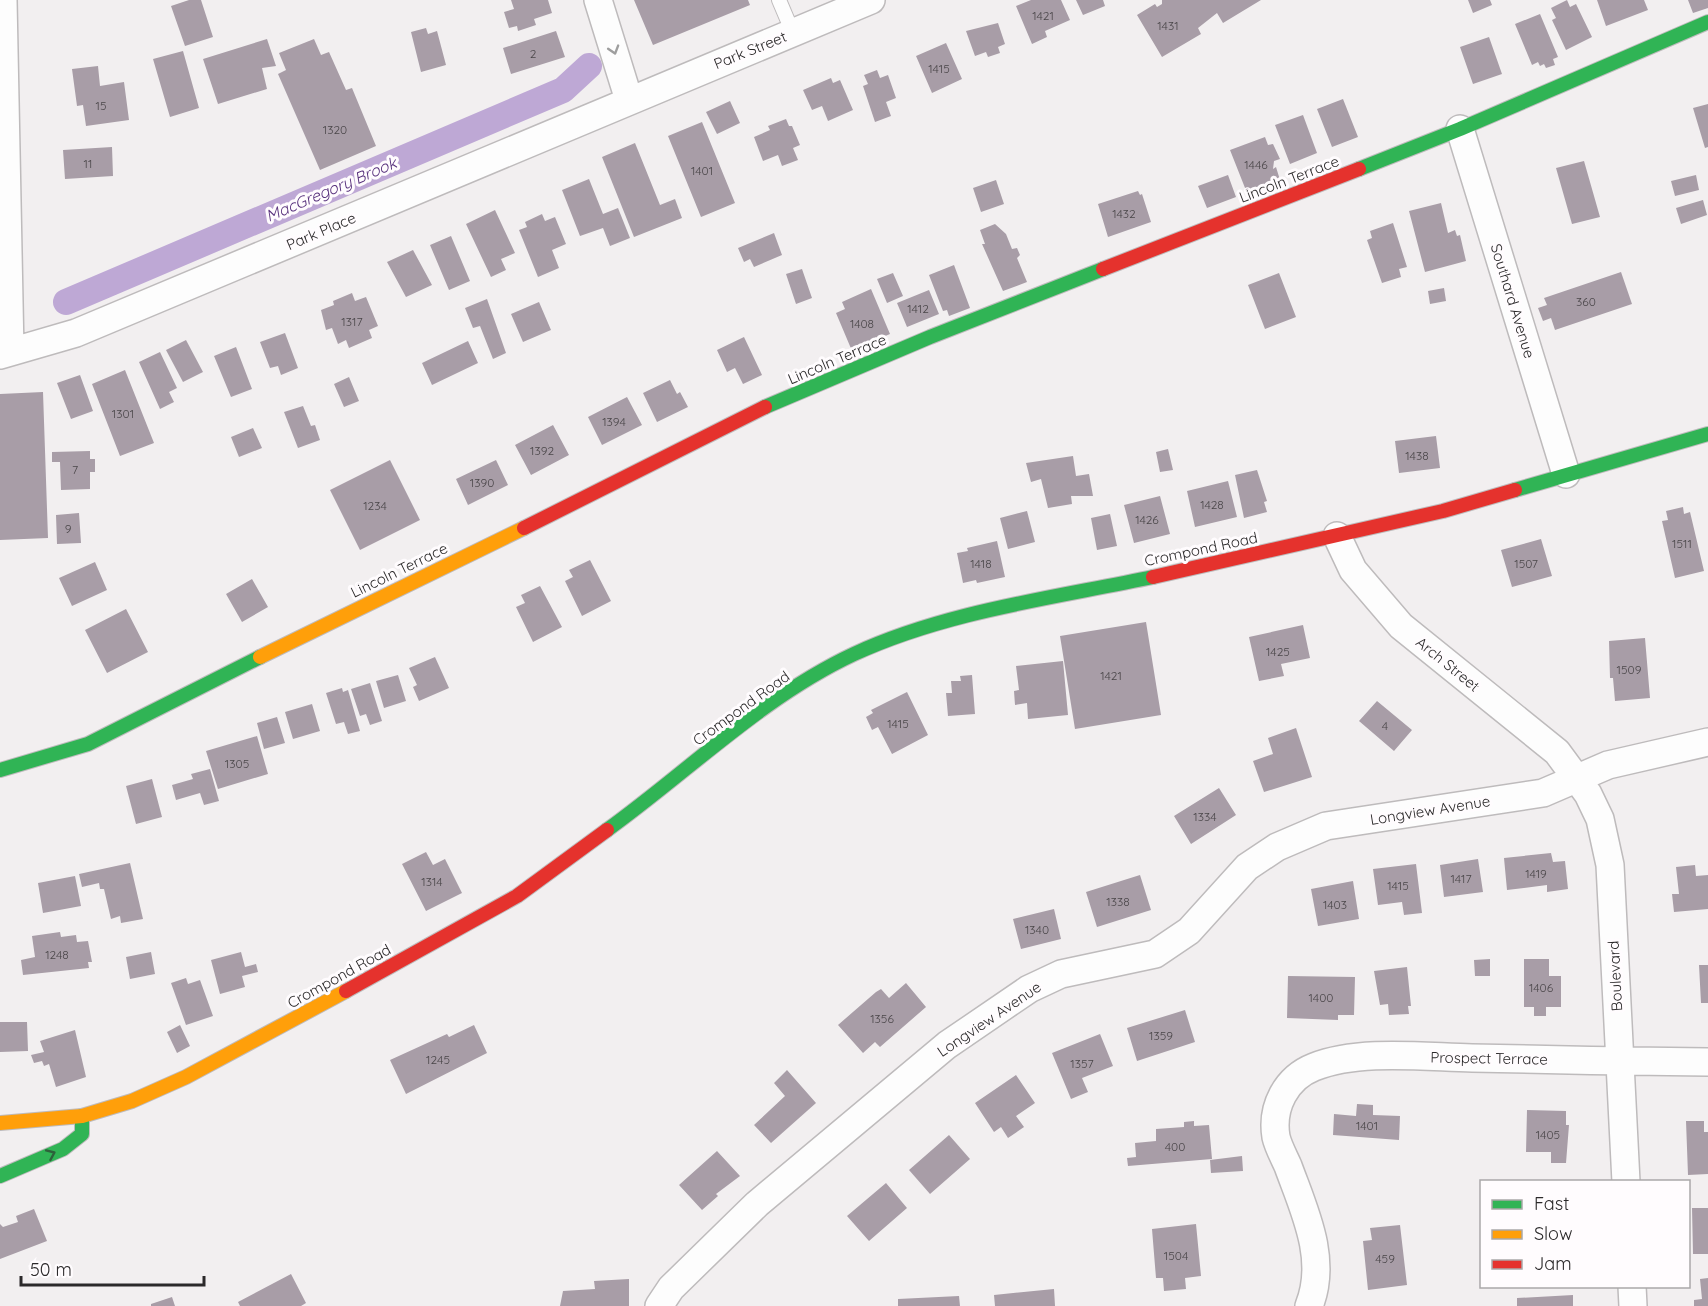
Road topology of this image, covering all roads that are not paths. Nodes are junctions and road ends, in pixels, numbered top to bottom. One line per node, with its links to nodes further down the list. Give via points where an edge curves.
1 (3, 0): 9 (street)
2 (598, 0): 7 (street, one-way to 7)
3 (779, 0): 6 (lane)
4 (871, 0): 6 (street, Park Street)
5 (1708, 22): 8 (street, Lincoln Terrace)
6 (793, 33): 7 (street, Park Street)
7 (629, 100): 9 (street, Park Place, via 76,333)
8 (1460, 129): 11 (street, Southard Avenue); 14 (street, Lincoln Terrace, via 930,337 746,415 591,496 88,744)
9 (5, 353)
10 (1708, 434): 11 (street, Crompond Road)
11 (1566, 474): 12 (street, Crompond Road, via 1443,511)
12 (1336, 536): 15 (street, Arch Street, via 1353,570 1401,626 1557,752); 18 (street, Crompond Road, via 987,612 916,630 854,654 784,693 641,806 518,896 186,1077 132,1101)
13 (1708, 742): 15 (street, Longview Avenue, via 1608,765)
14 (0, 770)
15 (1576, 778): 16 (street, Boulevard, via 1600,819 1610,865); 23 (street, Longview Avenue, via 1543,793 1326,826 1277,847 1247,867 1189,931 1155,954 1061,974 1029,989 947,1045 757,1204 671,1288)
16 (1620, 1061): 17 (street, Prospect Terrace); 21 (street, Boulevard); 24 (street, Prospect Terrace, via 1400,1056 1337,1059 1312,1068 1295,1080 1281,1095 1276,1137 1316,1250)
17 (1708, 1062)
18 (82, 1116): 19 (street, Crompond Road); 20 (street, one-way to 18, via 63,1149 82,1134)
19 (0, 1123)
20 (0, 1176)
21 (1626, 1180)
22 (1632, 1288): 25 (street)
23 (659, 1306)
24 (1309, 1306)
25 (1633, 1306)

